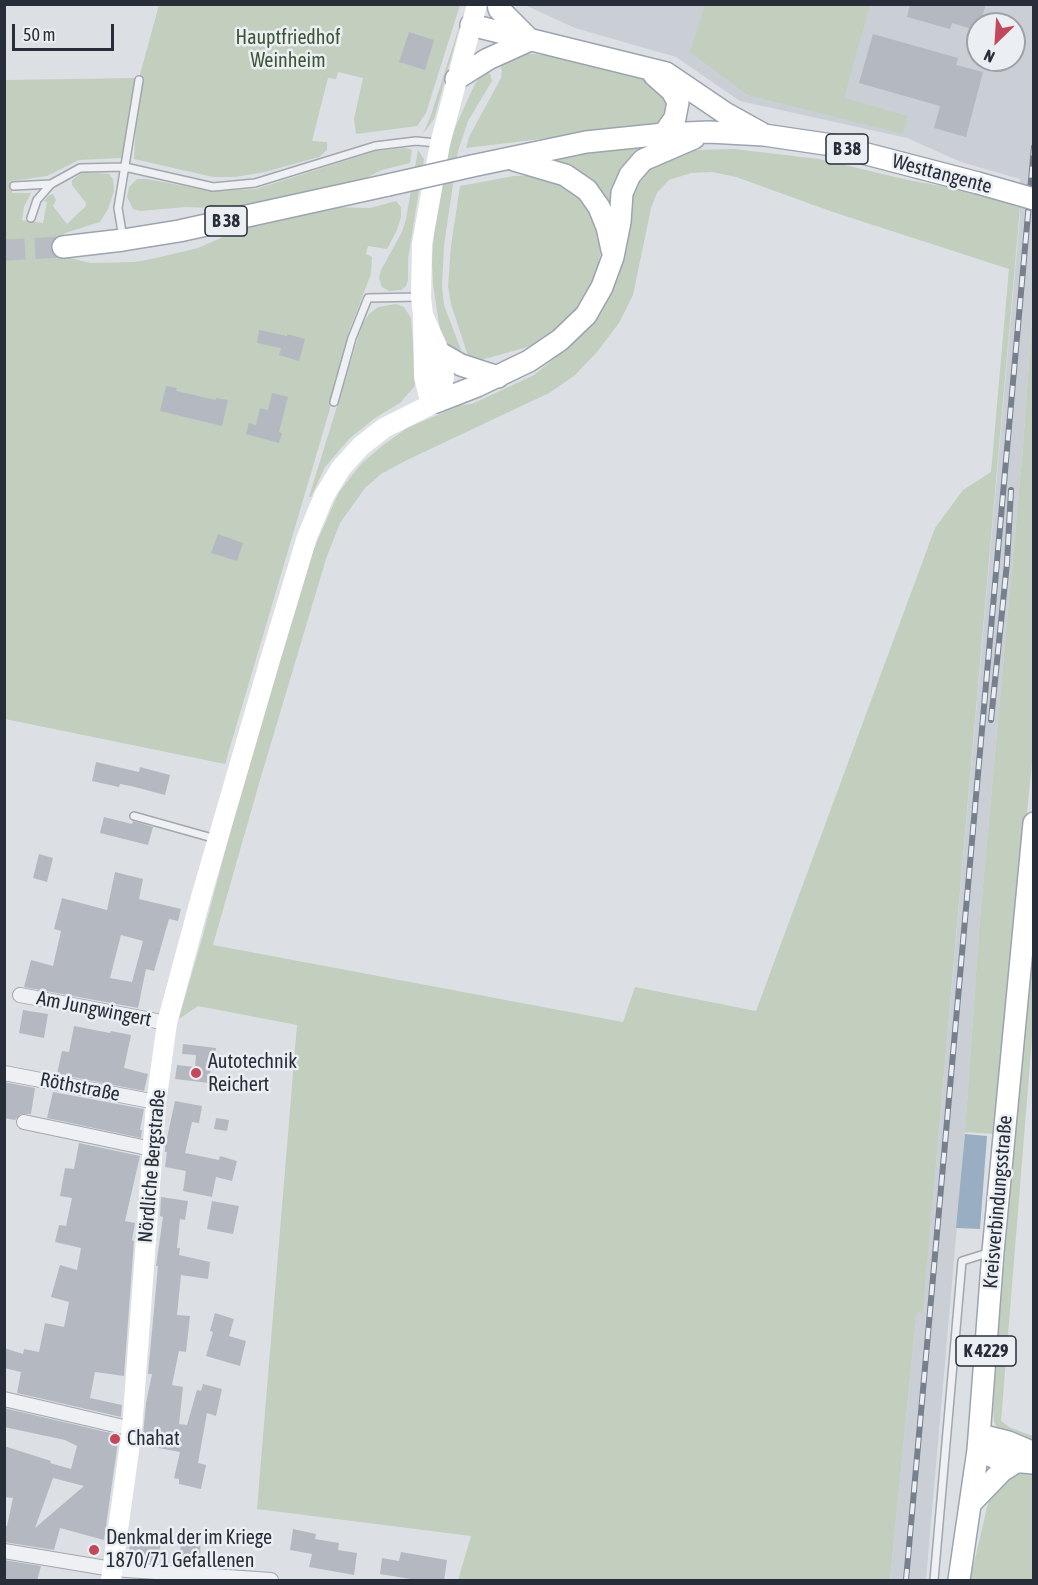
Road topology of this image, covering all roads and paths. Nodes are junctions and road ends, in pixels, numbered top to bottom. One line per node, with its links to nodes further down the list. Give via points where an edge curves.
1 (477, 4): 3 (main road)
2 (498, 4): 4 (main road)
3 (471, 25): 4 (main road); 6 (main road)
4 (530, 40): 5 (main road); 6 (main road)
5 (644, 68): 9 (main road, via 672,91 678,102 675,118); 10 (main road, via 675,78)
6 (456, 79): 11 (main road)
7 (139, 80): 13 (lane)
8 (709, 132): 9 (main road, B 38); 10 (main road, Westtangente / B 38); 20 (main road, via 643,160 630,175 622,193)
9 (664, 134): 12 (main road, B 38, via 586,142)
10 (764, 135): 16 (main road, Westtangente / B 38, bridge, via 832,145)
11 (440, 144): 13 (lane, via 416,141 375,146 255,183 213,187); 21 (main road, via 422,244)
12 (507, 158): 18 (main road, B 38, bridge, via 190,229); 20 (main road, via 565,175 587,190 607,227)
13 (125, 167): 14 (lane, via 80,168); 18 (lane, via 118,208)
14 (54, 185): 15 (lane); 17 (lane, via 37,201)
15 (14, 186)
16 (1034, 199)
17 (31, 218)
18 (123, 240): 19 (main road, B 38)
19 (63, 247)
20 (613, 257): 23 (main road, via 586,315 560,340)
21 (422, 306): 22 (main road); 24 (lane, via 368,298); 25 (main road, via 424,377)
22 (440, 353): 23 (main road, via 461,365); 25 (main road, via 444,376)
23 (498, 376): 25 (main road)
24 (334, 402)
25 (434, 403): 28 (main road, Nördliche Bergstraße, via 384,428 361,446 324,496 307,537)
26 (134, 816): 28 (lane)
27 (1034, 823): 35 (main road, Kreisverbindungsstraße / K 4229)
28 (218, 840): 30 (main road, Nördliche Bergstraße)
29 (20, 995): 30 (street, Am Jungwingert)
30 (167, 1023): 32 (main road, Nördliche Bergstraße)
31 (4, 1073): 32 (street, Röthstraße)
32 (156, 1102): 34 (main road, Nördliche Bergstraße)
33 (24, 1122): 34 (street)
34 (152, 1149): 37 (main road, Nördliche Bergstraße)
35 (993, 1252): 38 (main road, Kreisverbindungsstraße / K 4229); 44 (lane, via 962,1261)
36 (4, 1399): 37 (street)
37 (132, 1429): 42 (main road, Nördliche Bergstraße)
38 (979, 1443): 39 (main road, via 993,1458); 40 (main road, Kreisverbindungsstraße / K 4229)
39 (1028, 1459): 40 (main road, via 1002,1471)
40 (971, 1503): 45 (main road, Kreisverbindungsstraße / K 4229)
41 (4, 1551): 42 (street)
42 (112, 1575): 43 (street)
43 (271, 1581)
44 (934, 1581)
45 (959, 1581)

